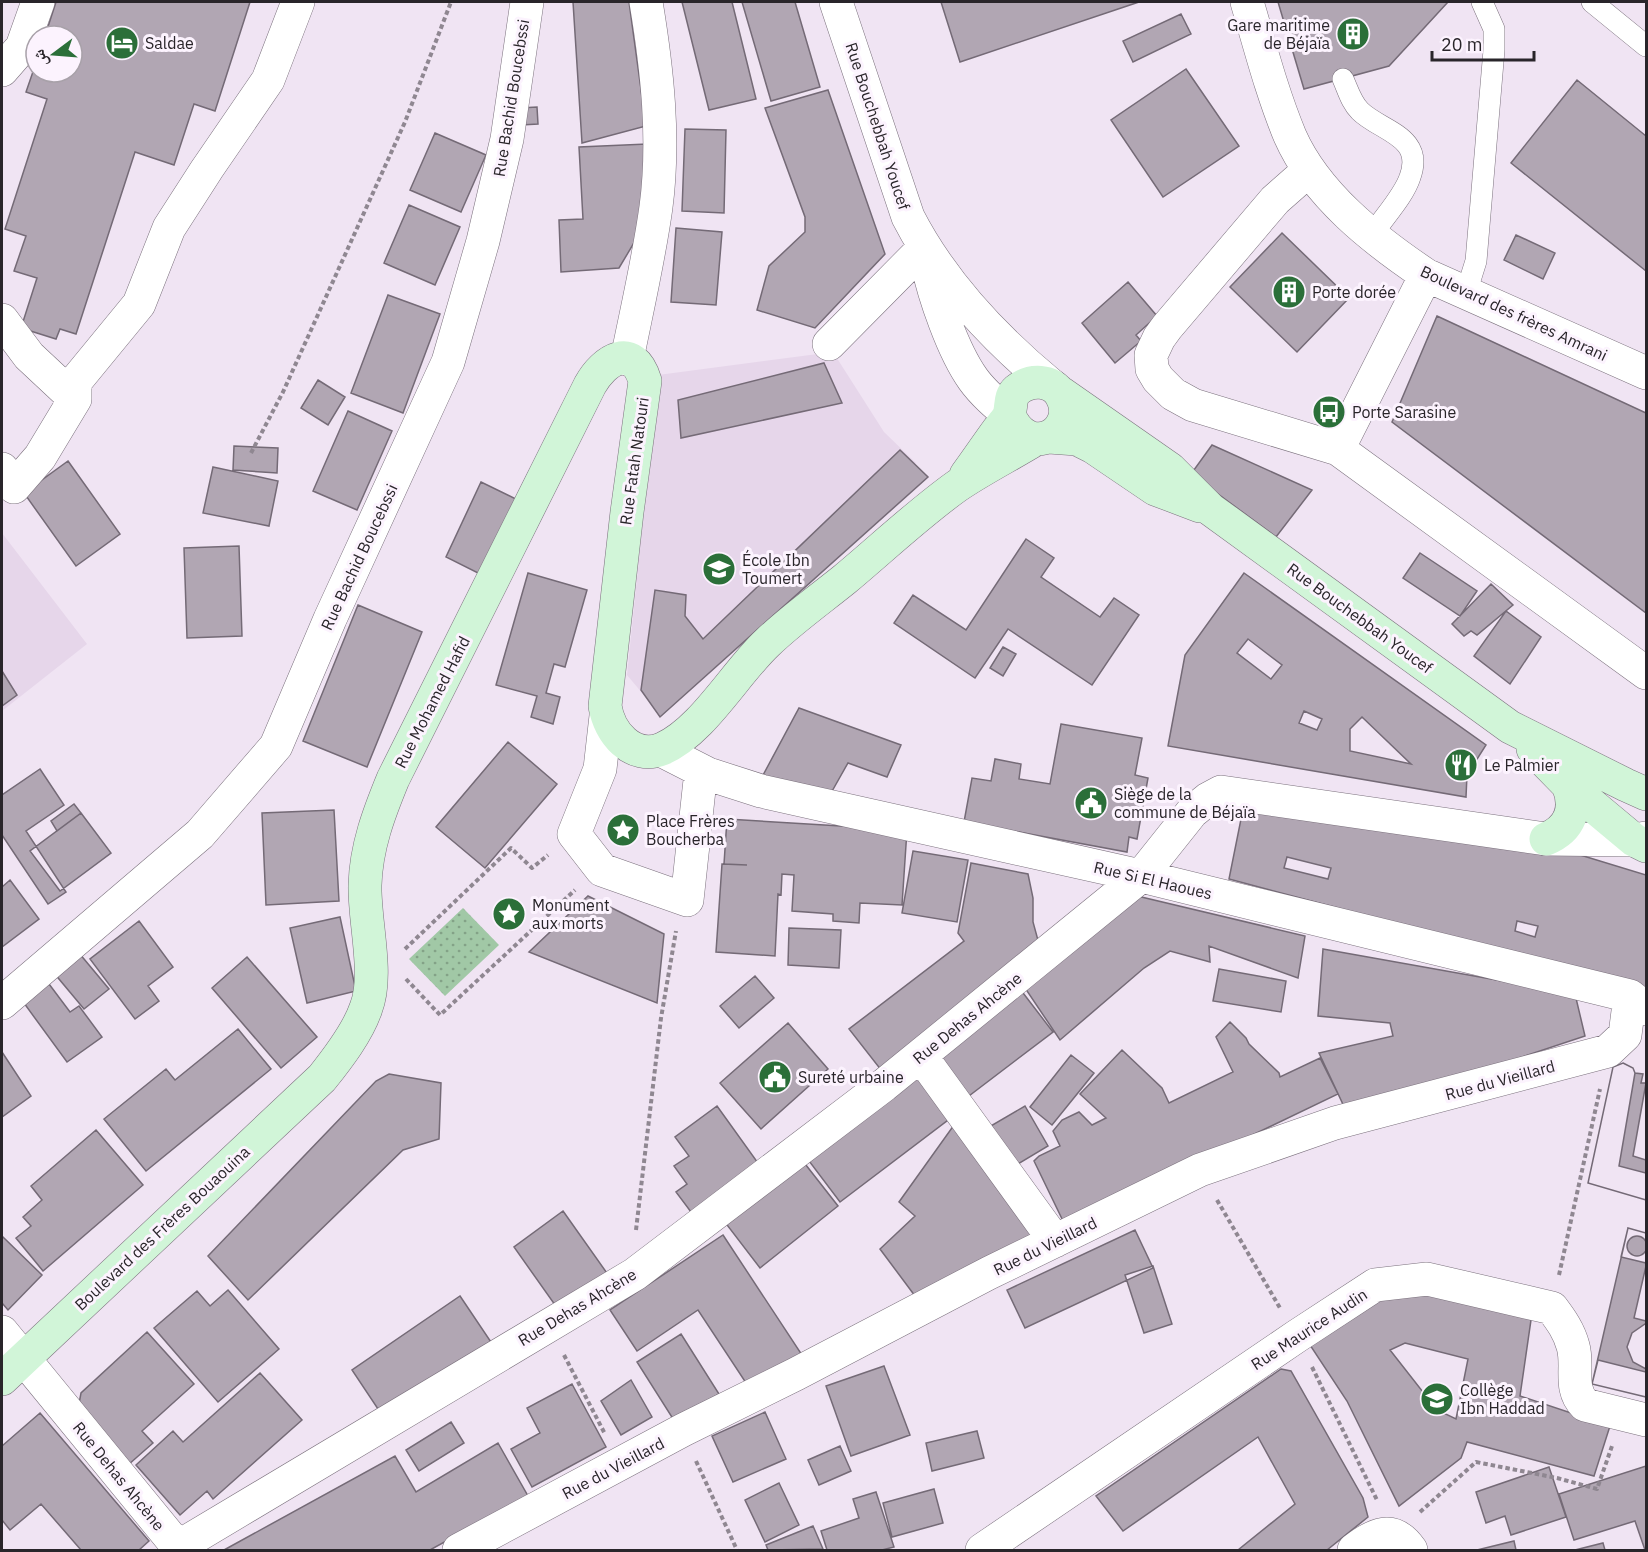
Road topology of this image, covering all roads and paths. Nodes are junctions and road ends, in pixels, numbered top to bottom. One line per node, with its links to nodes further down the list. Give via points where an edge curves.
1 (38, 2): 11 (street, via 22,47)
2 (298, 2): 24 (street, via 268,80 169,228 139,304 75,382)
3 (451, 2): 28 (path, via 405,122 283,392)
4 (527, 2): 47 (street, Rue Bachid Boucebssi, via 507,139 448,362 276,746 200,834)
5 (646, 2): 20 (street, via 655,64 657,206)
6 (836, 2): 15 (street, Rue Bouchebbah Youcef, via 908,217)
7 (1247, 2): 13 (street, Boulevard des frères Amrani, via 1291,138)
8 (1482, 2): 17 (lane, via 1494,29 1476,261)
9 (1592, 2): 10 (lane)
10 (1647, 46)
11 (2, 70)
12 (1343, 79): 14 (lane, via 1360,111 1399,135 1412,156 1410,178)
13 (1310, 170): 14 (street, Boulevard des frères Amrani, via 1337,203); 27 (street, via 1275,200 1167,327 1151,355 1152,369 1173,394 1193,405)
14 (1372, 235): 16 (street, Boulevard des frères Amrani)
15 (924, 248): 19 (street); 22 (street, Rue Bouchebbah Youcef, via 941,312); 23 (street, Rue Bouchebbah Youcef, via 988,328)
16 (1426, 275): 17 (street, Boulevard des frères Amrani); 27 (street)
17 (1466, 293): 21 (street, Boulevard des frères Amrani)
18 (2, 320): 24 (street, via 29,356)
19 (830, 344)
20 (627, 360): 34 (main road, Rue Fatah Natouri, via 642,371 644,389 605,697); 46 (main road, Rue Mohamed Hafid, via 613,359 597,371 378,815 365,887)
21 (1647, 373)
22 (972, 377): 25 (street, Rue Bouchebbah Youcef); 29 (street, Rue Bouchebbah Youcef, via 983,412 983,438)
23 (1056, 389): 25 (main road, via 1039,382 1026,384 1016,391); 26 (main road, via 1066,406 1065,418 1059,429); 32 (main road, Rue Bouchebbah Youcef, via 1170,469)
24 (75, 399): 30 (street, via 40,457 14,487)
25 (1009, 415): 26 (main road, via 1024,436); 29 (main road)
26 (1042, 438): 31 (main road); 32 (main road, Rue Bouchebbah Youcef, via 1077,439 1155,489)
27 (1338, 449): 33 (street)
28 (251, 453)
29 (977, 460): 31 (main road)
30 (2, 469)
31 (958, 486): 36 (main road, via 767,643 694,726)
32 (1210, 509): 35 (main road, Rue Bouchebbah Youcef)
33 (1647, 672)
34 (606, 716): 36 (main road, via 614,734 625,744 642,750); 40 (street, via 600,769)
35 (1510, 727): 38 (main road, Rue Bouchebbah Youcef); 39 (main road, Rue Bouchebbah Youcef)
36 (660, 750): 37 (street, Rue Si El Haoues)
37 (701, 771): 44 (street, Rue Si El Haoues, via 761,790); 45 (street)
38 (1568, 784): 41 (main road, via 1573,806 1570,817 1556,835); 42 (main road, Rue Bouchebbah Youcef)
39 (1647, 794)
40 (574, 834): 43 (street); 46 (path, via 532,868 511,848)
41 (1546, 839): 42 (street, Rue Dehas Ahcène); 44 (street, Rue Dehas Ahcène, via 1221,792 1192,812)
42 (1642, 841)
43 (602, 870): 45 (street); 46 (path, via 440,1015)
44 (1141, 876): 48 (street, Rue Si El Haoues); 50 (street, Rue Dehas Ahcène)
45 (687, 900): 53 (path, via 674,938 661,1018)
46 (380, 958): 51 (main road, Rue Mohamed Hafid, via 367,1008)
47 (2, 1003)
48 (1638, 1003): 49 (street, via 1625,1035)
49 (1608, 1051): 52 (street, Rue du Vieillard, via 1335,1123 1200,1170); 54 (path)
50 (921, 1056): 52 (street); 53 (street, Rue Dehas Ahcène)
51 (322, 1078): 57 (main road, Boulevard des Frères Bouaouina)
52 (1055, 1241): 59 (street, Rue du Vieillard)
53 (635, 1274): 55 (street, Rue Dehas Ahcène)
54 (1552, 1308): 58 (street, via 1565,1324 1574,1348 1575,1389 1579,1399 1585,1406); 65 (street, Rue Maurice Audin, via 1427,1279 1375,1285)
55 (548, 1325): 57 (street, Rue Dehas Ahcène, via 178,1547); 61 (path)
56 (2, 1332): 57 (street)
57 (12, 1369)
58 (1647, 1420)
59 (683, 1430): 61 (street, Rue du Vieillard); 64 (path)
60 (1614, 1440): 62 (path, via 1597,1489 1476,1462)
61 (620, 1463): 63 (street, Rue du Vieillard)
62 (1402, 1543): 66 (street, via 1384,1534)
63 (459, 1551)
64 (737, 1551)
65 (982, 1551)
66 (1354, 1551)

